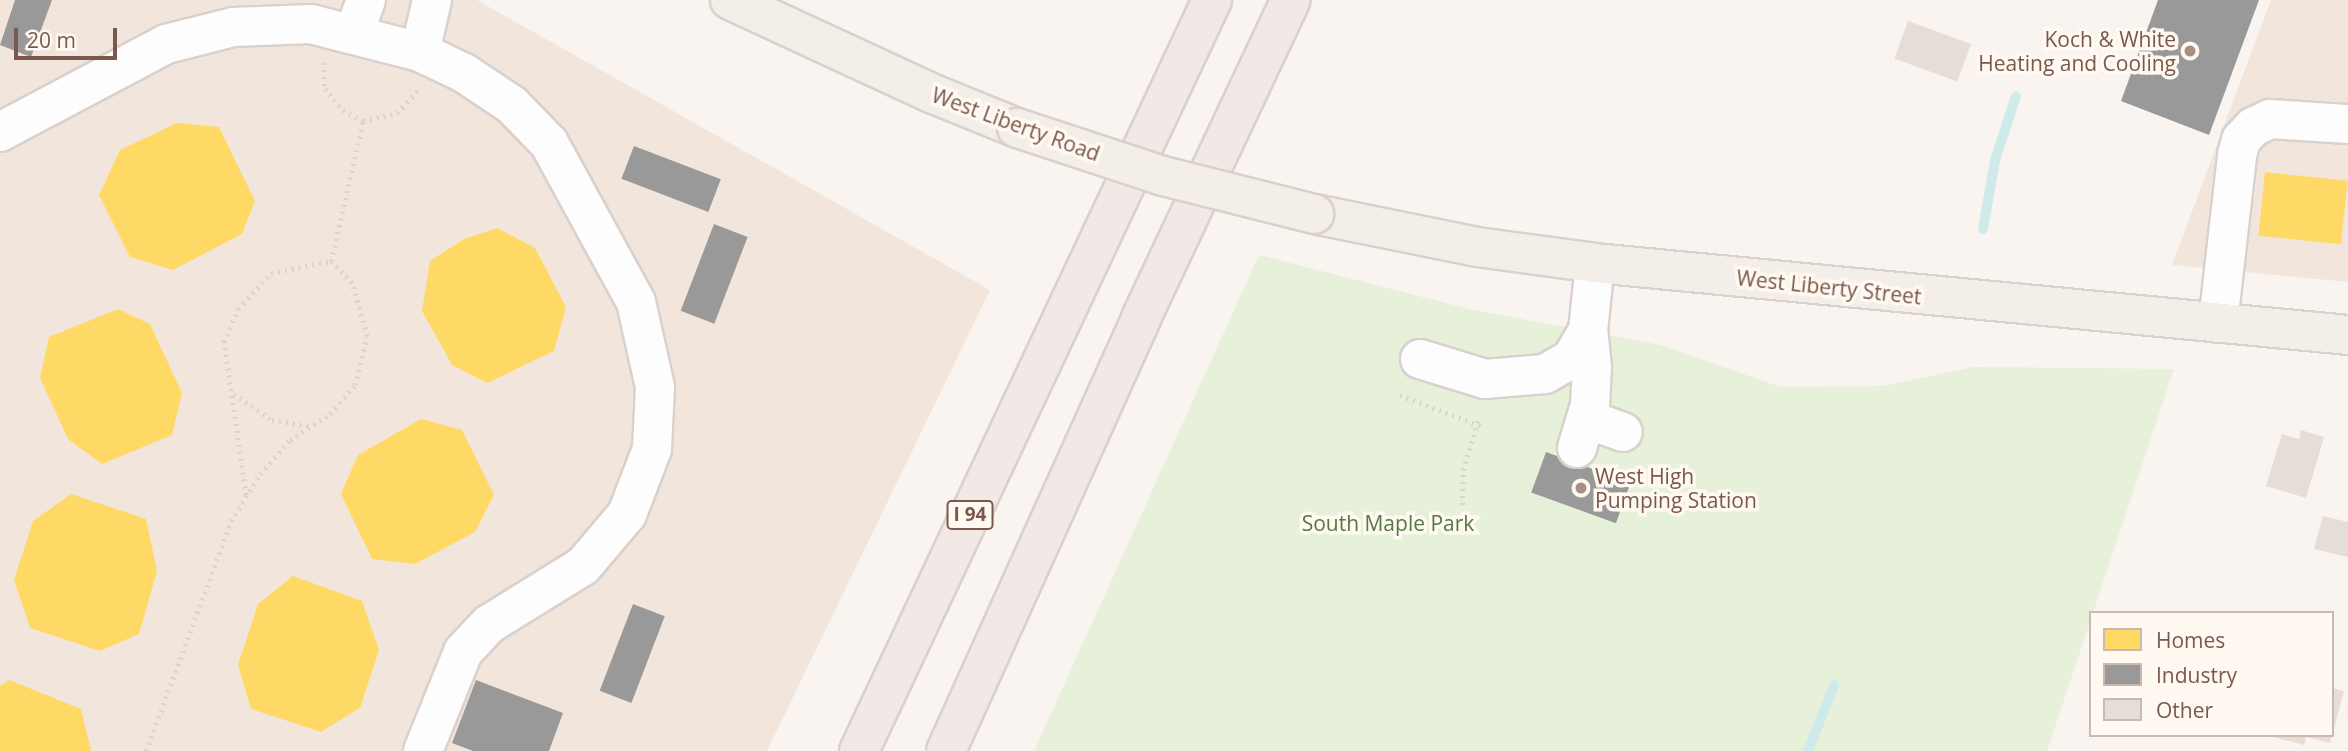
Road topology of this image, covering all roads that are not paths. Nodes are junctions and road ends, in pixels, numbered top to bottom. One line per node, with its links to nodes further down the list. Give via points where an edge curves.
1 (432, 0): 6 (street)
2 (730, 0): 9 (main road, West Liberty Road, bridge, via 1017,128 1163,176)
3 (1212, 0): 17 (highway, I 94)
4 (1291, 0): 18 (highway)
5 (360, 16): 6 (street); 8 (street, via 310,24 233,27 166,44)
6 (421, 69): 16 (street, via 464,74 512,105 549,143 636,302 655,387 652,449 627,514 583,566 489,624 463,652)
7 (2348, 124): 11 (street, via 2270,119 2241,140)
8 (0, 132)
9 (1314, 214): 10 (main road, West Liberty Street, via 1477,247)
10 (1595, 263): 11 (main road, West Liberty Street); 12 (street)
11 (2218, 323): 13 (main road, West Liberty Street)
12 (1588, 331): 14 (street, via 1571,359 1545,374 1485,379); 15 (street, via 1592,368 1582,433)
13 (2348, 335)
14 (1420, 359)
15 (1623, 432)
16 (423, 751)
17 (859, 751)
18 (946, 751)

